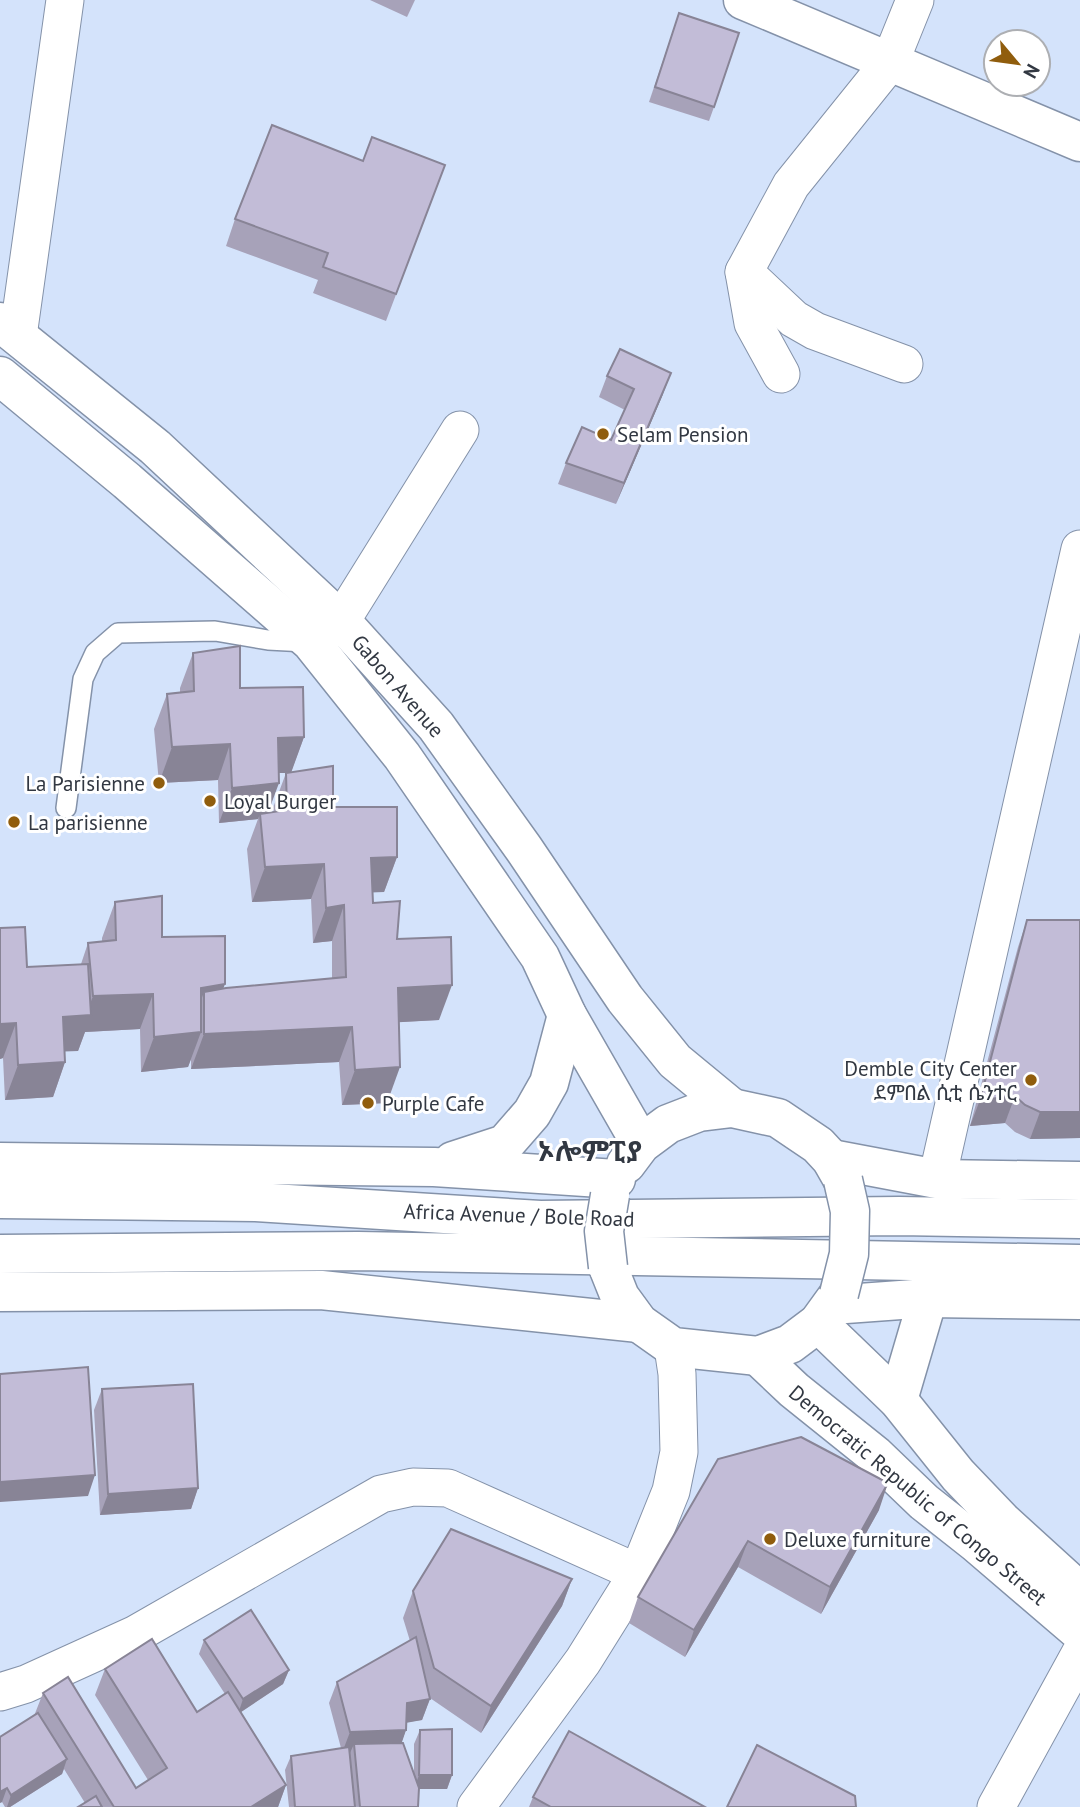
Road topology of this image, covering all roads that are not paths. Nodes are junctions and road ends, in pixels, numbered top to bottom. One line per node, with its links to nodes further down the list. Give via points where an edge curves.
1 (65, 0): 7 (street)
2 (743, 0): 4 (main road)
3 (915, 0): 4 (street)
4 (890, 62): 5 (main road); 6 (street, via 791,185)
5 (1080, 142)
6 (744, 272): 8 (street, via 794,319); 9 (street, via 752,323)
7 (9, 329): 12 (main road, Gabon Avenue)
8 (904, 364)
9 (781, 374)
10 (0, 376): 13 (main road, Gabon Avenue)
11 (460, 430): 15 (street)
12 (155, 447): 13 (main road); 15 (main road, Gabon Avenue)
13 (127, 481): 15 (main road, Gabon Avenue)
14 (1080, 549): 23 (street)
15 (326, 631): 16 (lane, via 268,640 215,631 118,633 95,653 83,679); 17 (main road, Gabon Avenue, via 402,756 540,957); 18 (main road, Gabon Avenue, via 436,726 625,999 675,1060)
16 (66, 808)
17 (567, 1015): 21 (main road, via 549,1083 532,1113 505,1144); 22 (main road, Gabon Avenue)
18 (732, 1108): 19 (main road, via 778,1118); 22 (main road, via 699,1112 668,1124)
19 (831, 1161): 23 (main road); 32 (main road, bridge, via 850,1211 849,1254)
20 (0, 1162): 21 (main road)
21 (434, 1167): 22 (main road)
22 (622, 1172): 33 (main road, bridge, via 604,1231 608,1267 620,1297)
23 (937, 1179): 24 (main road)
24 (1080, 1181)
25 (0, 1199): 26 (main road, Africa Avenue / Bole Road, via 256,1202 540,1220)
26 (1080, 1219)
27 (0, 1254): 28 (main road, Africa Avenue / Bole Road, via 358,1251)
28 (1080, 1264)
29 (0, 1292): 33 (main road, via 321,1290)
30 (928, 1298): 31 (main road); 32 (main road); 36 (main road)
31 (1080, 1300)
32 (830, 1307): 35 (main road, via 790,1344); 36 (main road, Democratic Republic of Congo Street)
33 (639, 1323): 34 (main road)
34 (674, 1347): 35 (main road); 39 (street, via 679,1452 671,1491)
35 (758, 1356): 38 (main road, Democratic Republic of Congo Street)
36 (898, 1401): 37 (main road, Democratic Republic of Congo Street)
37 (958, 1475): 38 (main road); 40 (main road, Democratic Republic of Congo Street)
38 (925, 1502): 41 (main road, Democratic Republic of Congo Street)
39 (638, 1573): 43 (street, via 448,1488 412,1487 381,1494 136,1633); 44 (street, via 583,1661)
40 (1080, 1592)
41 (1080, 1632)
42 (1080, 1654): 45 (street)
43 (0, 1692)
44 (476, 1807)
45 (996, 1807)

